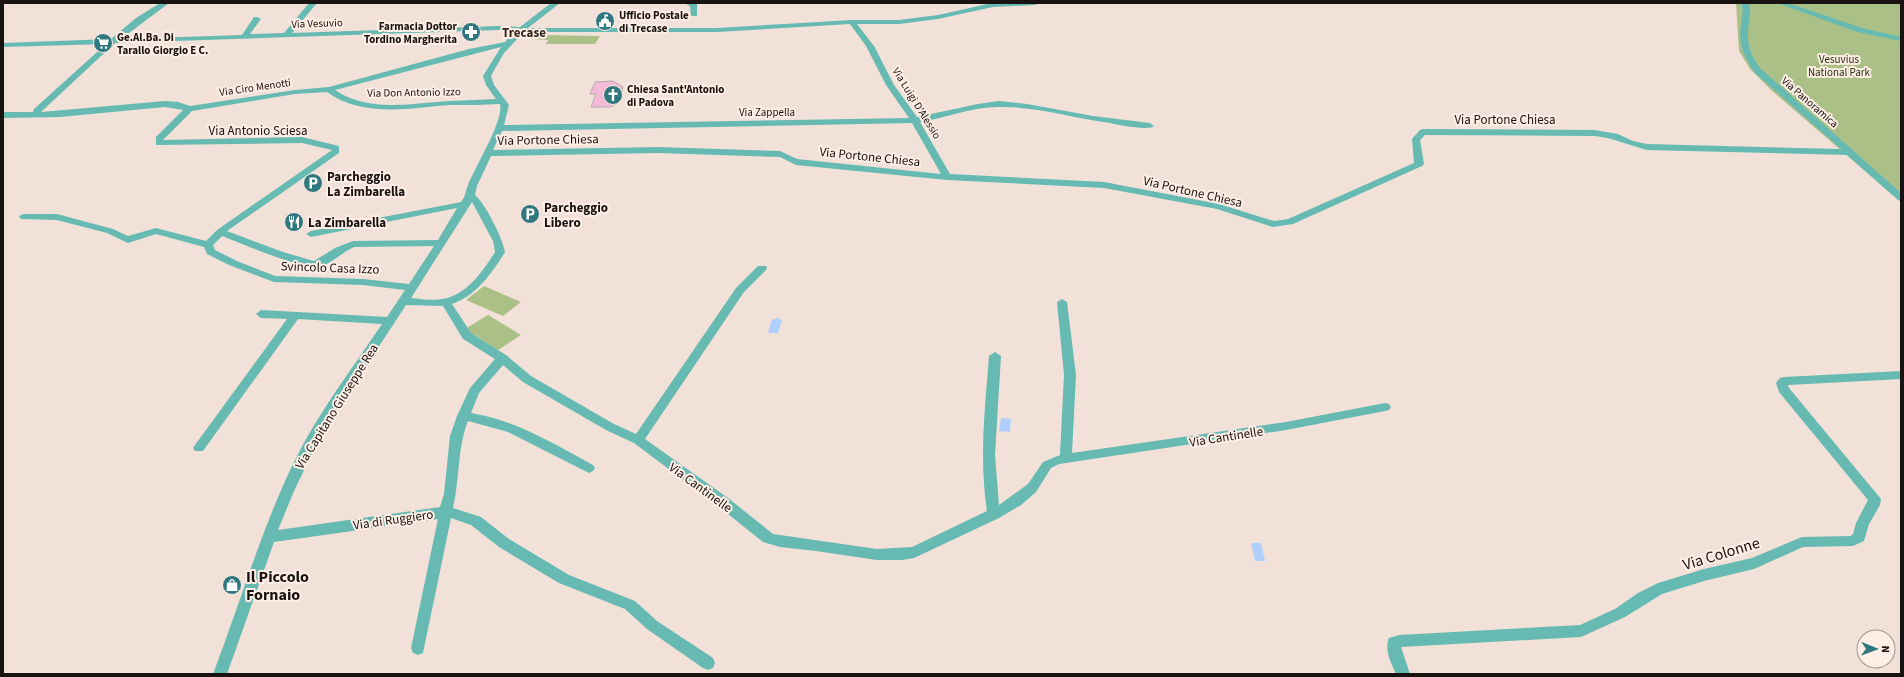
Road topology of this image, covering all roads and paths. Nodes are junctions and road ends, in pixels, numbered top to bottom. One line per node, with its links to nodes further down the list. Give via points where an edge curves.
1 (165, 3): 15 (street)
2 (313, 3): 12 (street)
3 (556, 3): 11 (street)
4 (688, 3): 8 (street, via 694,5)
5 (1035, 3): 10 (street, Via Vesuvio, via 993,6 899,22)
6 (1745, 3): 26 (street, Via Panoramica, via 1742,42 1747,57 1758,71)
7 (1781, 3): 14 (street, via 1860,30)
8 (694, 14)
9 (257, 19): 13 (street)
10 (852, 22): 11 (street, Via Vesuvio, via 717,30); 23 (street, Via Luigi D'Alessio, via 870,46 890,85)
11 (520, 30): 12 (street, Via Vesuvio, via 499,28); 16 (street)
12 (286, 35): 13 (street, Via Vesuvio)
13 (245, 36): 15 (street, Via Vesuvio)
14 (1901, 39)
15 (115, 40): 17 (street, Via Vesuvio); 21 (street)
16 (506, 44): 18 (street, Via Ciro Menotti); 19 (street, via 486,79)
17 (3, 45)
18 (330, 89): 19 (street, Via Don Antonio Izzo, via 336,96 351,102 373,106); 20 (street, Via Ciro Menotti)
19 (502, 101): 25 (street, Via Capitano Giuseppe Rea, via 505,108)
20 (189, 109): 22 (street, Via Ciro Menotti, via 165,104 60,114); 32 (street, Via Antonio Sciesa, via 159,139 159,143 302,140 336,148 336,151)
21 (37, 111)
22 (3, 116)
23 (915, 120): 24 (street, Via Zappella, via 999,104); 25 (street, Via Zappella); 28 (street, Via Luigi D'Alessio)
24 (1150, 126)
25 (499, 128): 27 (street, Via Capitano Giuseppe Rea)
26 (1851, 152): 28 (street, Via Portone Chiesa, via 1647,147 1615,136 1595,133 1423,132 1416,139 1418,164 1290,222 1273,224 1219,207 1104,185); 29 (street, Via Panoramica)
27 (488, 153): 28 (street, Via Portone Chiesa, via 650,150 766,153 786,155 796,162); 30 (street, Via Capitano Giuseppe Rea)
28 (947, 177)
29 (1901, 198)
30 (467, 201): 33 (street); 34 (street, Via Capitano Giuseppe Rea); 39 (street, via 473,198 476,201 498,241 500,252 477,284)
31 (24, 217): 35 (street, via 57,217 110,231 128,240 156,231)
32 (220, 232): 34 (street, via 314,264 353,244); 35 (street, Via Antonio Sciesa)
33 (311, 234)
34 (441, 243): 37 (street, Via Capitano Giuseppe Rea)
35 (208, 245): 37 (street, Svincolo Casa Izzo, via 211,252 274,279 371,282)
36 (762, 268): 49 (street, via 740,290)
37 (411, 288): 38 (street, Via Capitano Giuseppe Rea)
38 (403, 301): 39 (street); 43 (street, Via Capitano Giuseppe Rea)
39 (446, 302): 45 (street, Via Cantinelle, via 467,336)
40 (1062, 302): 51 (street, via 1070,375)
41 (261, 314): 42 (street)
42 (294, 316): 43 (street); 50 (street)
43 (389, 322): 55 (street, Via Capitano Giuseppe Rea, via 304,454 292,477)
44 (995, 356): 54 (street, via 988,454)
45 (502, 358): 48 (street, Via di Ruggiero, via 474,391); 49 (street, Via Cantinelle, via 527,378 610,427)
46 (1901, 375): 59 (street, Via Colonne, via 1782,383 1784,389 1875,499 1862,523 1860,537 1853,541 1802,542 1754,564 1658,589 1620,613 1581,631 1398,641 1394,643 1394,650)
47 (1386, 407): 51 (street, Via Cantinelle, via 1255,431)
48 (464, 416): 52 (street, via 483,418 518,432); 53 (street, Via di Ruggiero, via 456,436)
49 (638, 440): 54 (street, Via Cantinelle, via 774,541 867,554 904,555)
50 (199, 448)
51 (1066, 458): 54 (street, Via Cantinelle, via 1047,465 1032,488)
52 (589, 468)
53 (446, 510): 55 (street, Via di Ruggiero, via 436,514); 56 (street); 57 (street, via 476,521 504,543 564,579 630,605 652,624)
54 (994, 514)
55 (269, 537): 58 (street, Via Capitano Giuseppe Rea)
56 (418, 648)
57 (708, 663)
58 (220, 674)
59 (1403, 674)

